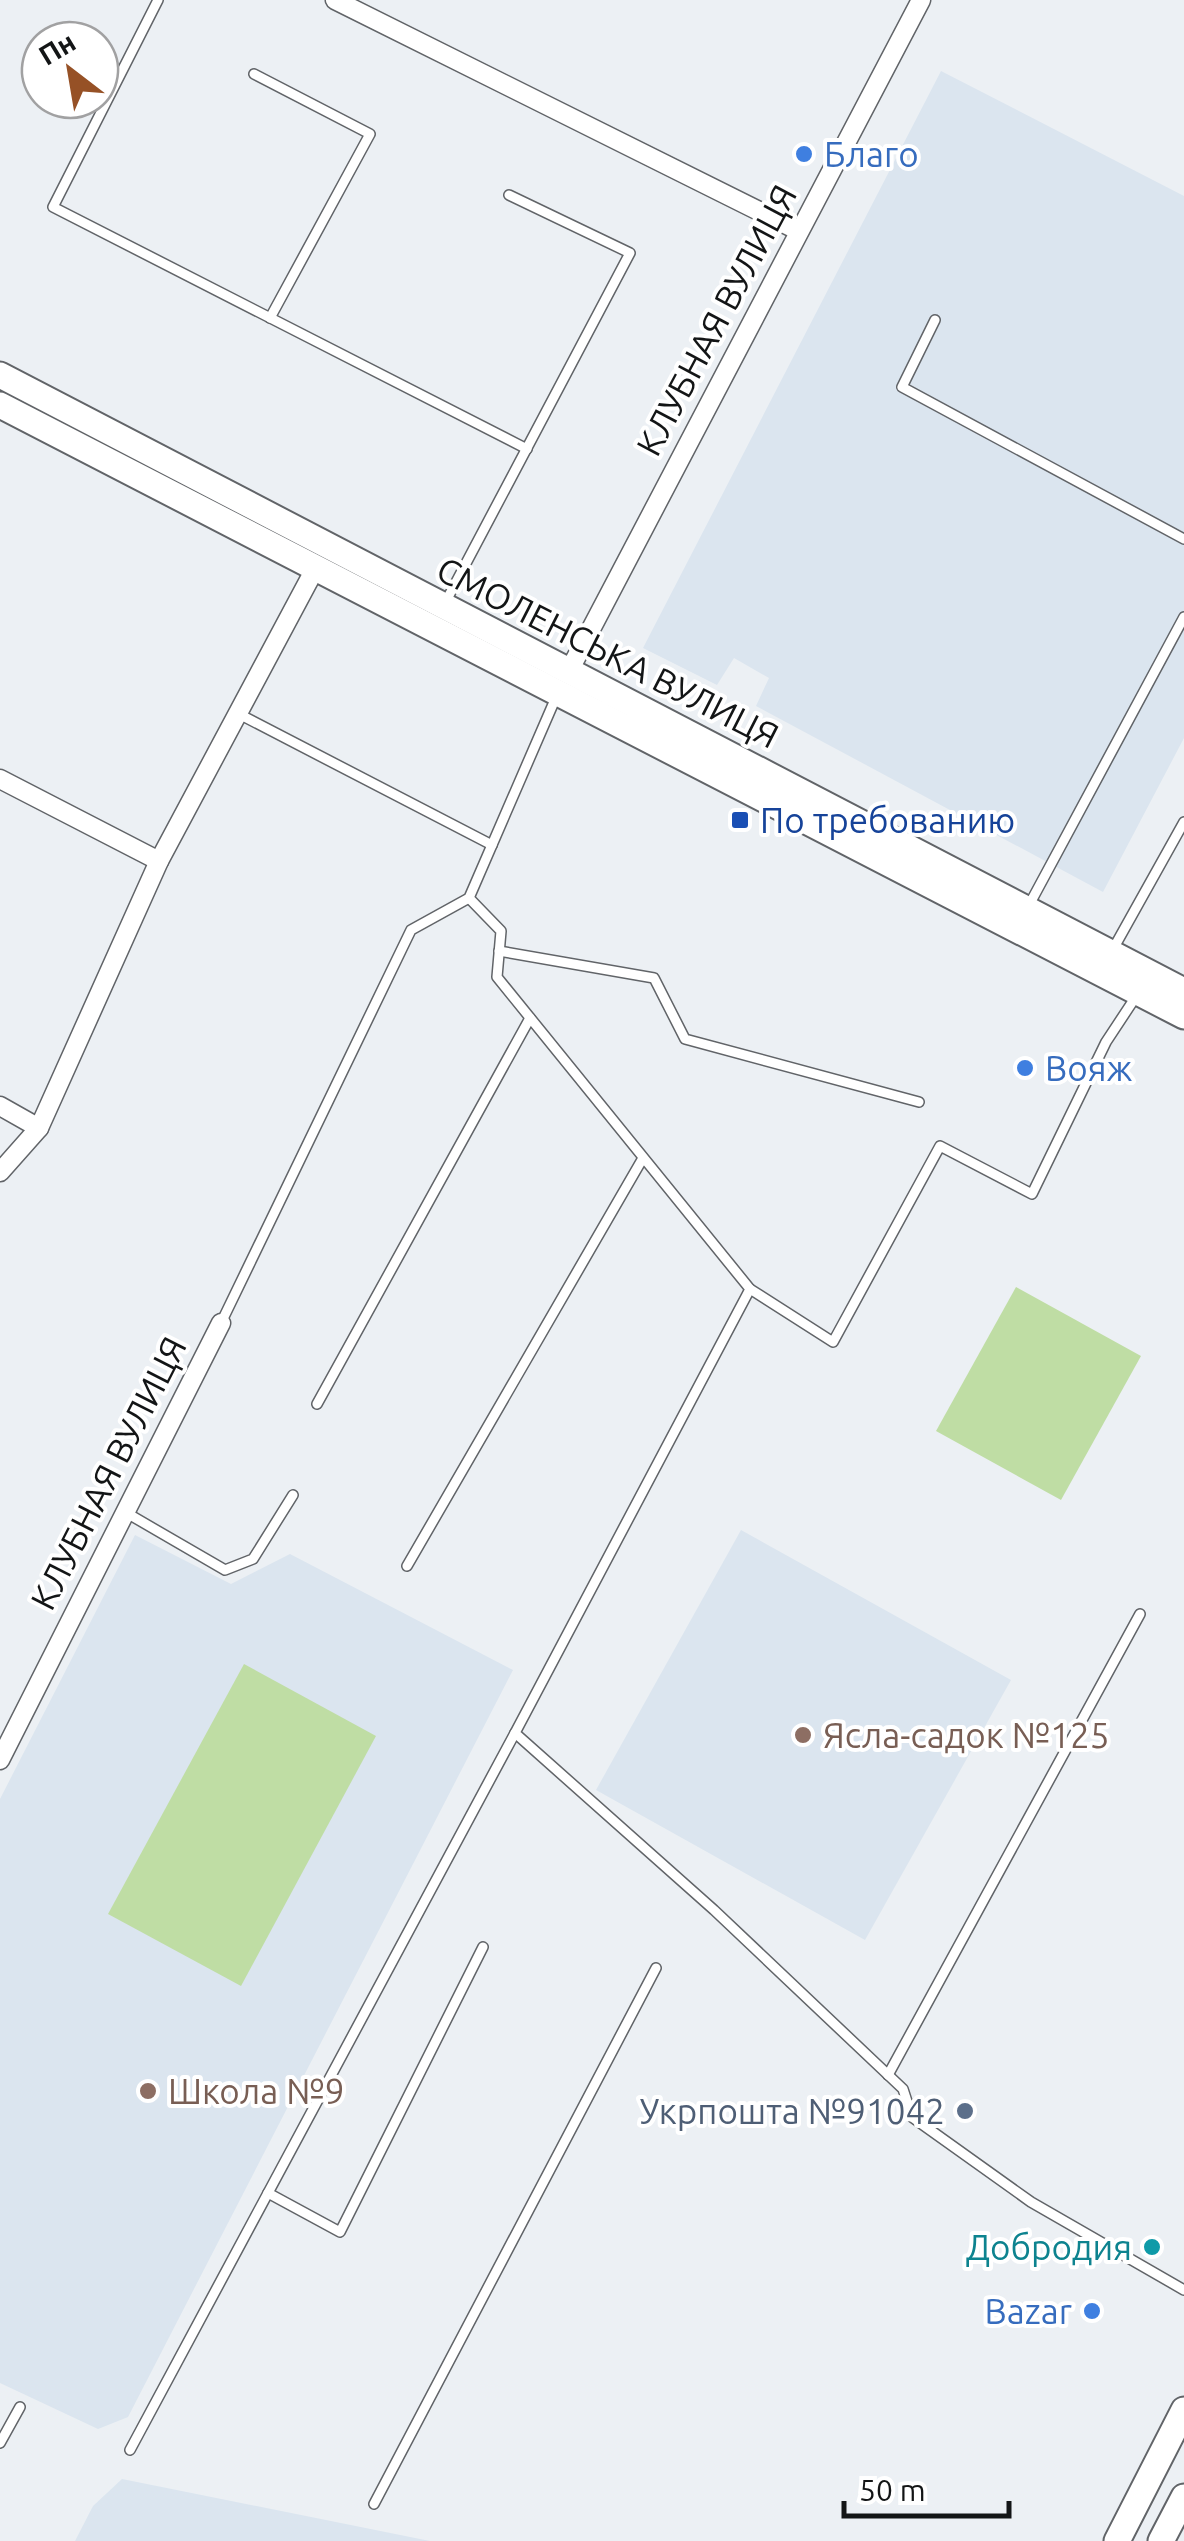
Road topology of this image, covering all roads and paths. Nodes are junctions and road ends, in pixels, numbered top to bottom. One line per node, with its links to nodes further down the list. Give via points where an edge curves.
1 (158, 0): 7 (lane, via 53,207)
2 (335, 0): 6 (street)
3 (921, 0): 6 (street, КЛУБНАЯ ВУЛИЦЯ)
4 (254, 74): 7 (lane, via 370,134)
5 (509, 195): 11 (lane, via 630,254)
6 (799, 232): 16 (street, КЛУБНАЯ ВУЛИЦЯ)
7 (270, 318): 11 (lane)
8 (935, 320): 12 (lane, via 902,387)
9 (0, 374): 15 (street, СМОЛЕНСЬКА ВУЛИЦЯ)
10 (0, 404): 13 (street, СМОЛЕНСЬКА ВУЛИЦЯ)
11 (527, 449): 15 (lane)
12 (1184, 538)
13 (316, 567): 15 (street, СМОЛЕНСЬКА ВУЛИЦЯ); 17 (street)
14 (1184, 616): 23 (lane)
15 (438, 617): 16 (street, СМОЛЕНСЬКА ВУЛИЦЯ)
16 (564, 682): 20 (lane); 23 (street, СМОЛЕНСЬКА ВУЛИЦЯ); 27 (street, СМОЛЕНСЬКА ВУЛИЦЯ)
17 (237, 713): 20 (lane); 21 (street)
18 (0, 779): 21 (street)
19 (1184, 822): 25 (lane)
20 (492, 845): 22 (lane)
21 (160, 861): 32 (street)
22 (469, 898): 24 (lane, via 501,930); 36 (lane, via 411,930)
23 (1027, 909): 25 (street, СМОЛЕНСЬКА ВУЛИЦЯ)
24 (499, 951): 29 (lane, via 497,977); 30 (lane, via 654,978 685,1039)
25 (1111, 953): 26 (street, СМОЛЕНСЬКА ВУЛИЦЯ)
26 (1184, 991)
27 (1139, 993): 28 (street, СМОЛЕНСЬКА ВУЛИЦЯ); 35 (lane, via 1106,1042 1032,1194 940,1146 834,1342)
28 (1184, 1016)
29 (530, 1018): 33 (lane); 37 (lane)
30 (919, 1102)
31 (0, 1106): 32 (street)
32 (40, 1128): 34 (street)
33 (643, 1158): 35 (lane); 40 (lane)
34 (0, 1172)
35 (750, 1290): 42 (lane)
36 (221, 1323): 39 (street, КЛУБНАЯ ВУЛИЦЯ)
37 (317, 1404)
38 (293, 1495): 39 (lane, via 253,1559 226,1570)
39 (125, 1512): 43 (street, КЛУБНАЯ ВУЛИЦЯ)
40 (407, 1566)
41 (1140, 1614): 46 (lane)
42 (516, 1733): 46 (lane); 47 (lane)
43 (1, 1756)
44 (483, 1947): 47 (lane, via 340,2232)
45 (656, 1968): 54 (lane)
46 (888, 2075): 48 (lane, via 903,2089 912,2117 1031,2202)
47 (268, 2192): 52 (lane)
48 (1184, 2290)
49 (20, 2406): 51 (lane)
50 (1184, 2410): 55 (street)
51 (0, 2444)
52 (130, 2450)
53 (1184, 2497): 56 (street)
54 (374, 2504)
55 (1117, 2541)
56 (1161, 2541)

